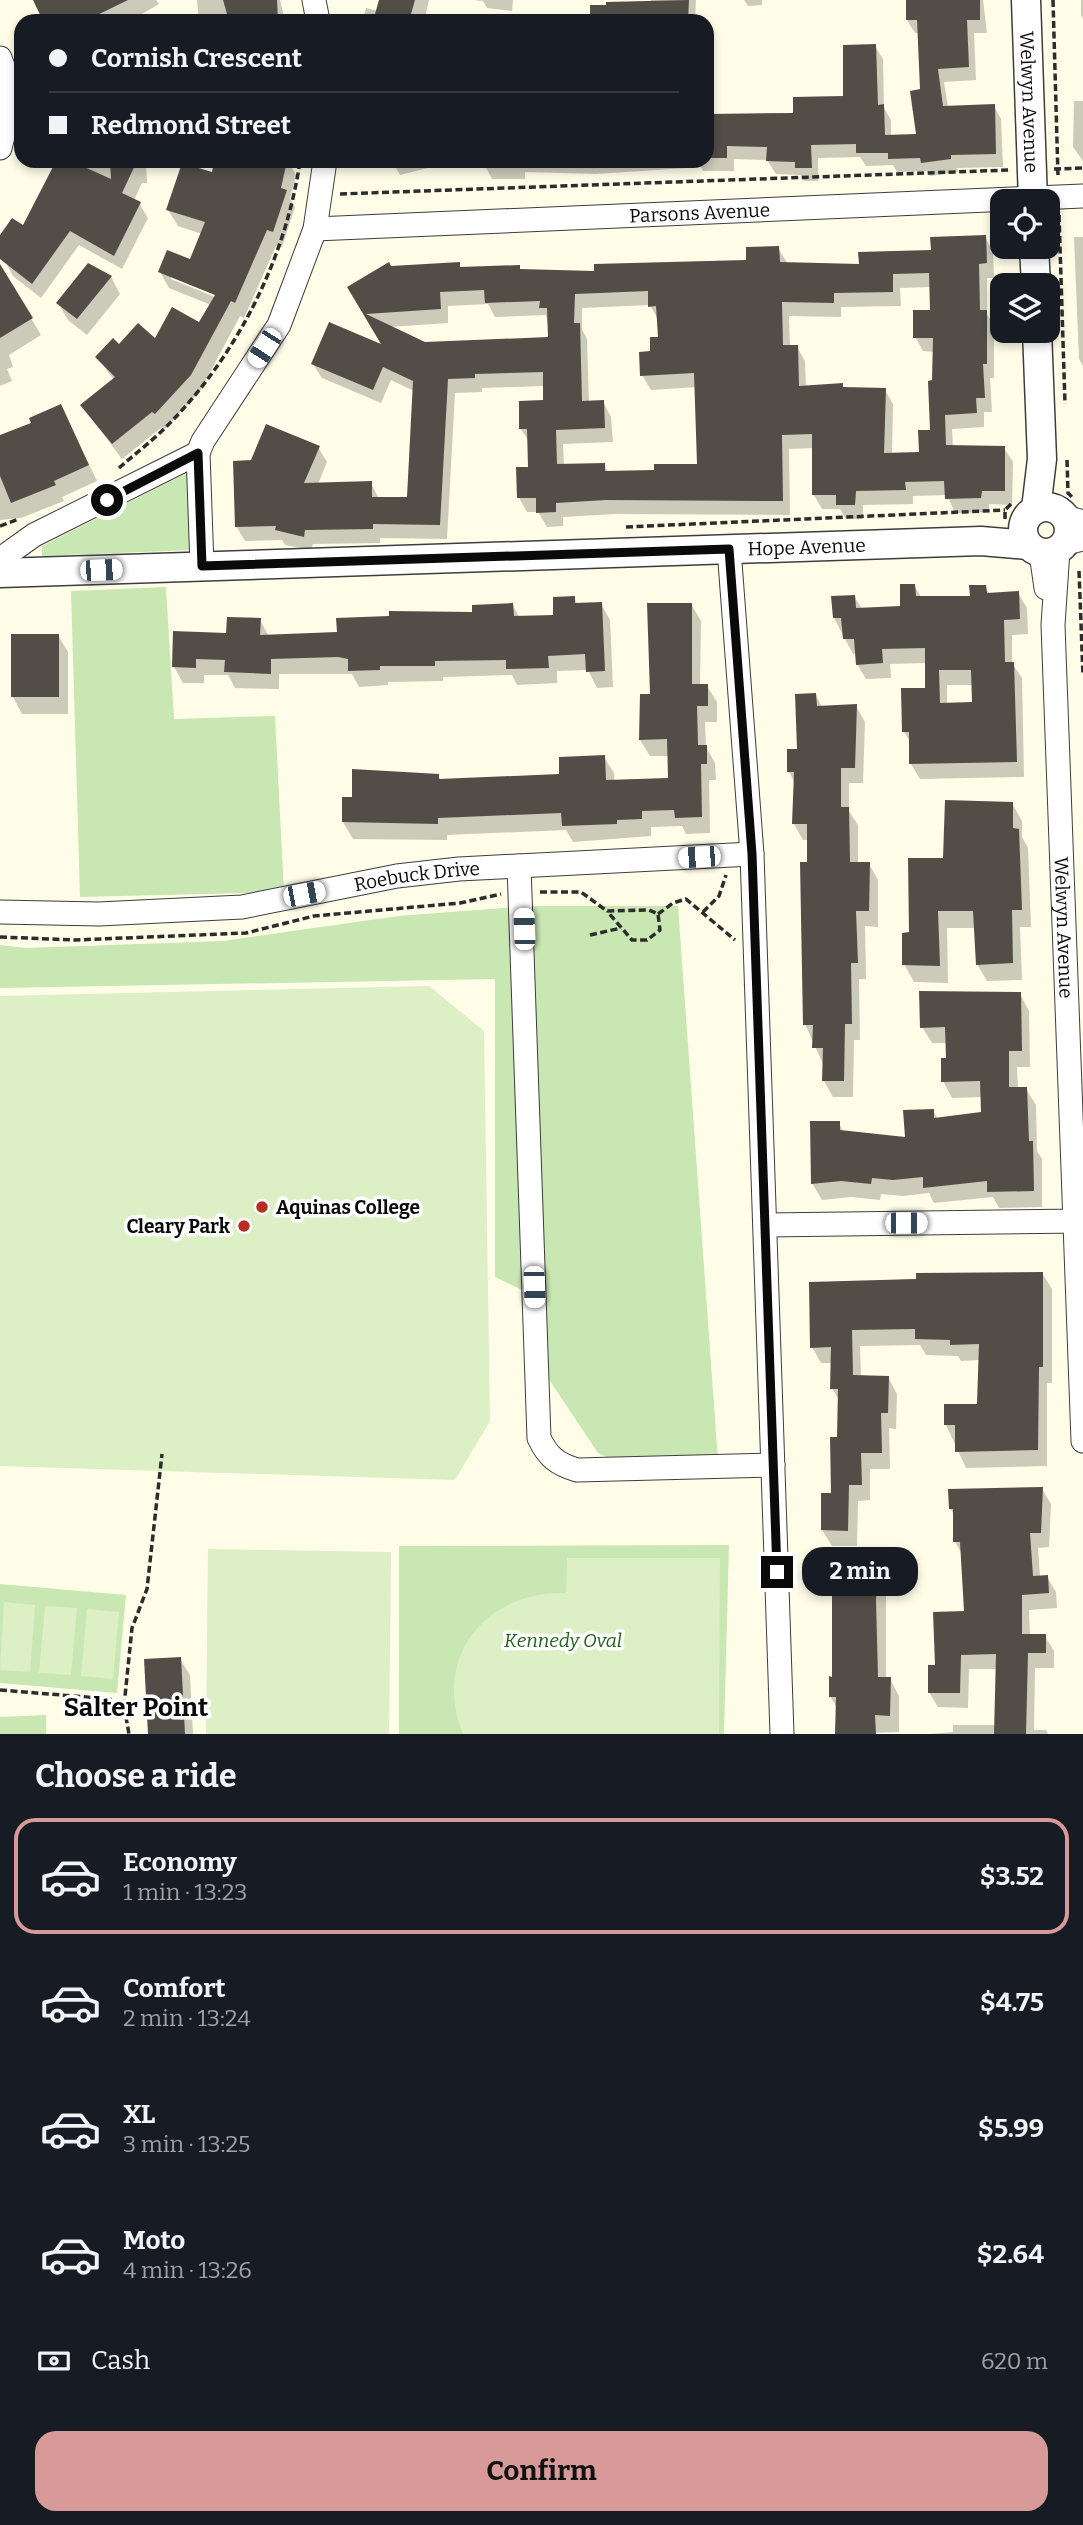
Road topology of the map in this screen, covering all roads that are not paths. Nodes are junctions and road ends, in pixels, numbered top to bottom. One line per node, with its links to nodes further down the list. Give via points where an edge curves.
1 (1026, 0): 5 (street, Welwyn Avenue, via 1045,169)
2 (0, 58): 3 (street, via 6,72)
3 (3, 138)
4 (324, 168): 9 (street)
5 (1042, 189)
6 (1083, 196): 7 (street, Parsons Avenue)
7 (1060, 198)
8 (990, 201): 9 (street, Parsons Avenue)
9 (315, 229): 11 (street, via 279,326)
10 (1039, 343): 12 (street, Welwyn Avenue, via 1054,456)
11 (198, 453): 14 (street); 15 (street, via 29,526)
12 (1052, 527): 13 (street, Hope Avenue, via 981,541); 20 (street, Welwyn Avenue)
13 (729, 549): 14 (street, Hope Avenue); 17 (street)
14 (202, 566): 16 (street, Hope Avenue)
15 (0, 568)
16 (0, 573)
17 (752, 854): 18 (street, Roebuck Drive); 21 (street)
18 (519, 866): 19 (street, Roebuck Drive, via 397,876 242,907 99,914); 23 (street, via 539,1438 546,1454 577,1470)
19 (0, 912)
20 (1078, 1222): 21 (street); 22 (street, Welwyn Avenue)
21 (766, 1224): 23 (street)
22 (1083, 1441)
23 (773, 1465): 24 (street)
24 (782, 1734)

